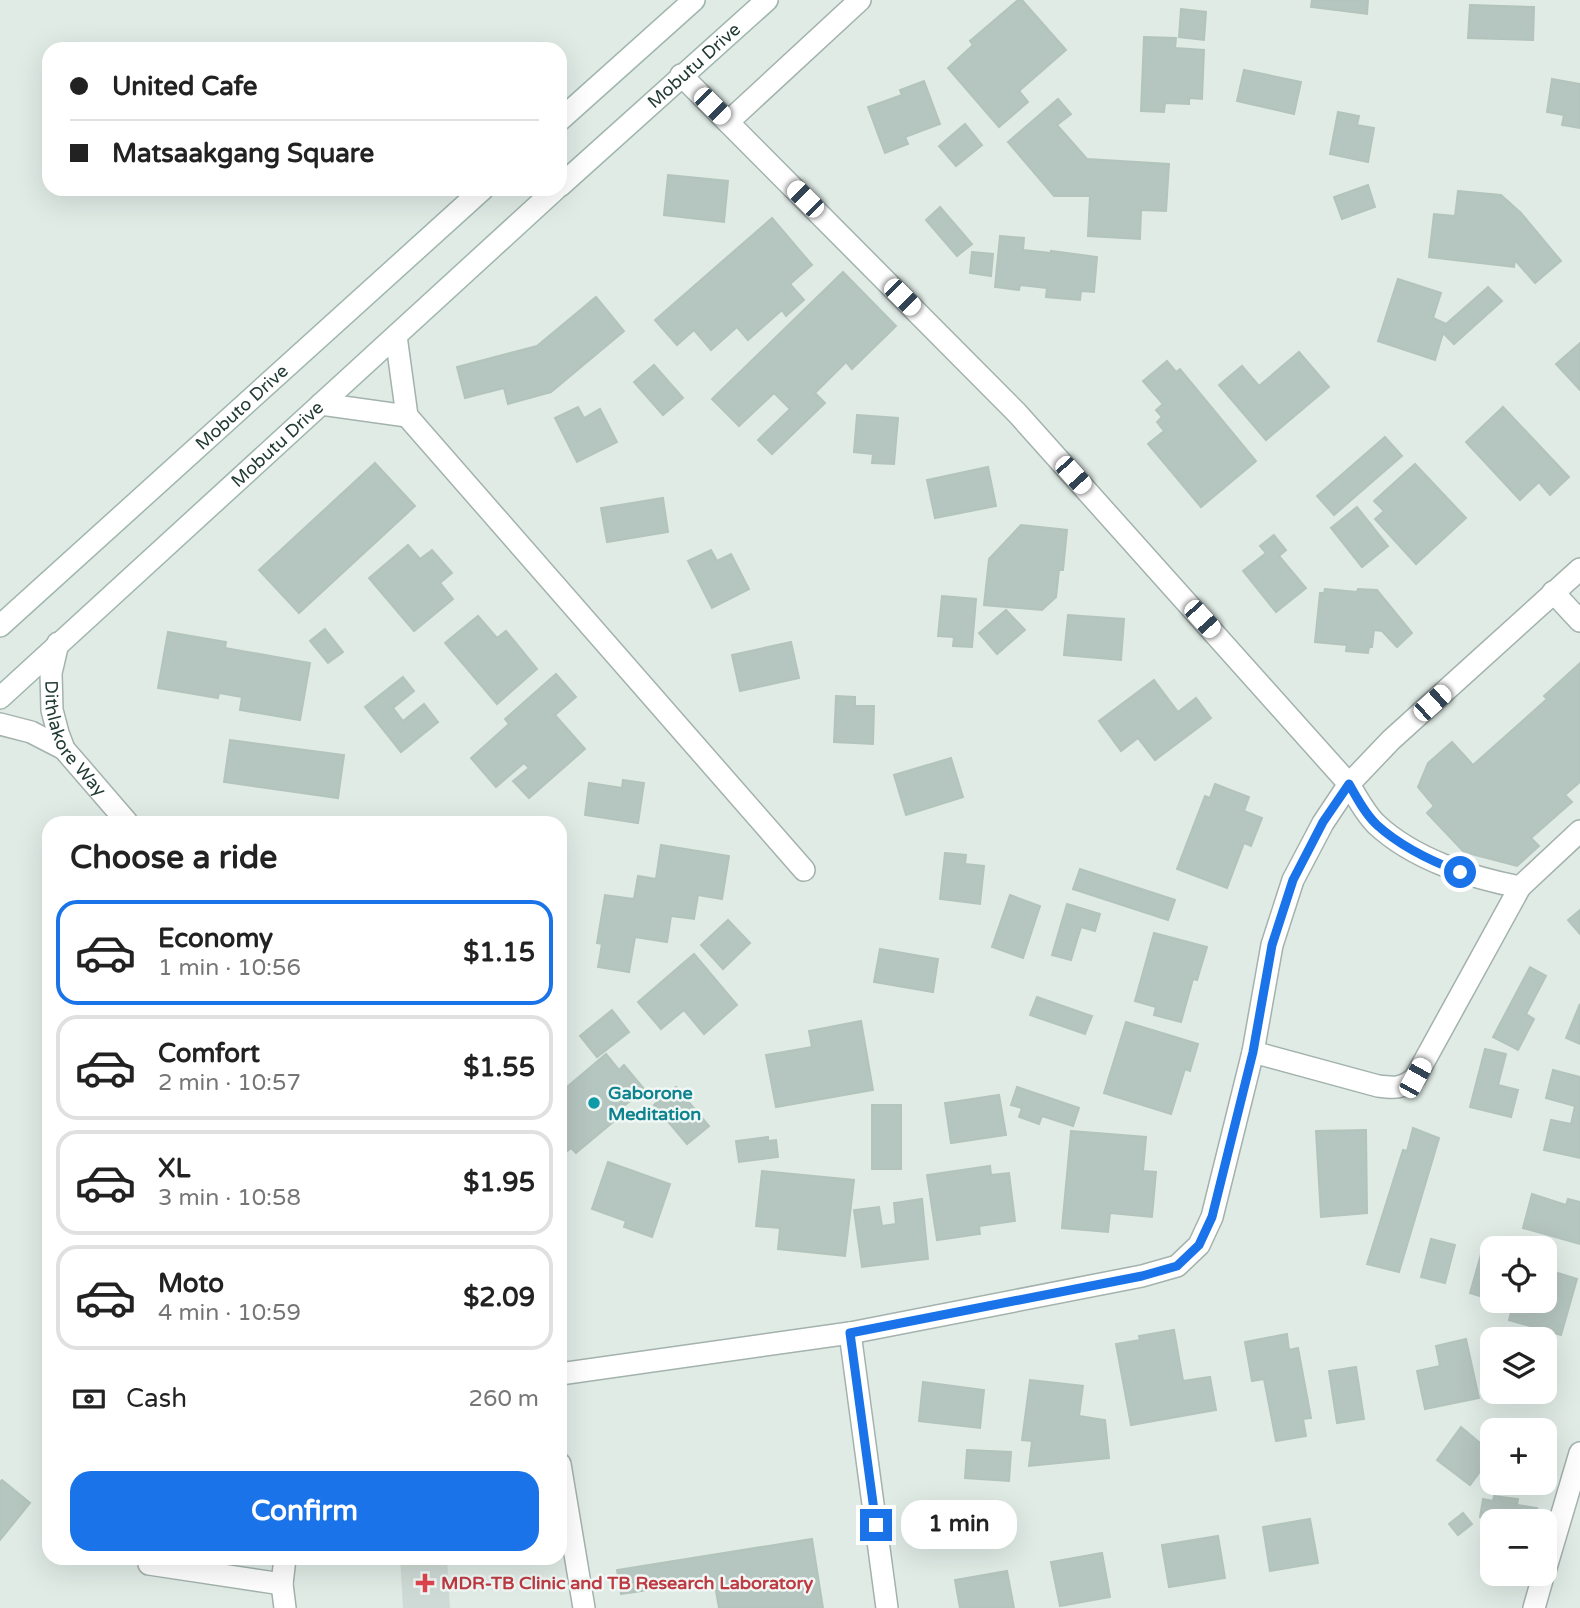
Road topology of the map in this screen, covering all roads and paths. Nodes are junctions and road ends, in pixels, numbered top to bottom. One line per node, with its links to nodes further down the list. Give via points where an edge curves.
1 (694, 0): 5 (street)
2 (766, 0): 4 (street, Mobutu Drive)
3 (860, 0): 6 (street)
4 (681, 75): 6 (street); 7 (street, Mobutu Drive)
5 (567, 114)
6 (728, 122): 21 (street, via 1017,413)
7 (567, 179)
8 (475, 196): 16 (street, Mobuto Drive)
9 (548, 196): 10 (street, Mobutu Drive)
10 (396, 336): 11 (street, Mobutu Drive); 12 (street)
11 (321, 404): 12 (street); 17 (street, Mobutu Drive)
12 (407, 416): 24 (street)
13 (1580, 569): 14 (street)
14 (1553, 592): 15 (street); 21 (street)
15 (1580, 621)
16 (0, 626)
17 (58, 643): 18 (street, Mobutu Drive); 20 (street, Dithlakore Way, via 51,673 52,710)
18 (0, 698)
19 (0, 724): 20 (street, via 31,732)
20 (64, 749): 22 (street, Dithlakore Way)
21 (1349, 784): 25 (street, via 1377,824 1403,844 1476,878); 26 (street, via 1293,880 1272,945)
22 (122, 816)
23 (1580, 831): 25 (street)
24 (804, 870)
25 (1520, 887): 26 (street, via 1415,1078 1405,1086 1378,1086)
26 (1253, 1052): 27 (street, via 1212,1217 1199,1245 1177,1266)
27 (850, 1333): 28 (street); 38 (street)
28 (567, 1373)
29 (1580, 1453): 31 (street)
30 (567, 1506): 37 (street)
31 (1557, 1531)
32 (156, 1565): 34 (street)
33 (284, 1565): 34 (street)
34 (282, 1584): 36 (street)
35 (1541, 1586): 39 (street)
36 (285, 1608)
37 (584, 1608)
38 (887, 1608)
39 (1534, 1608)

